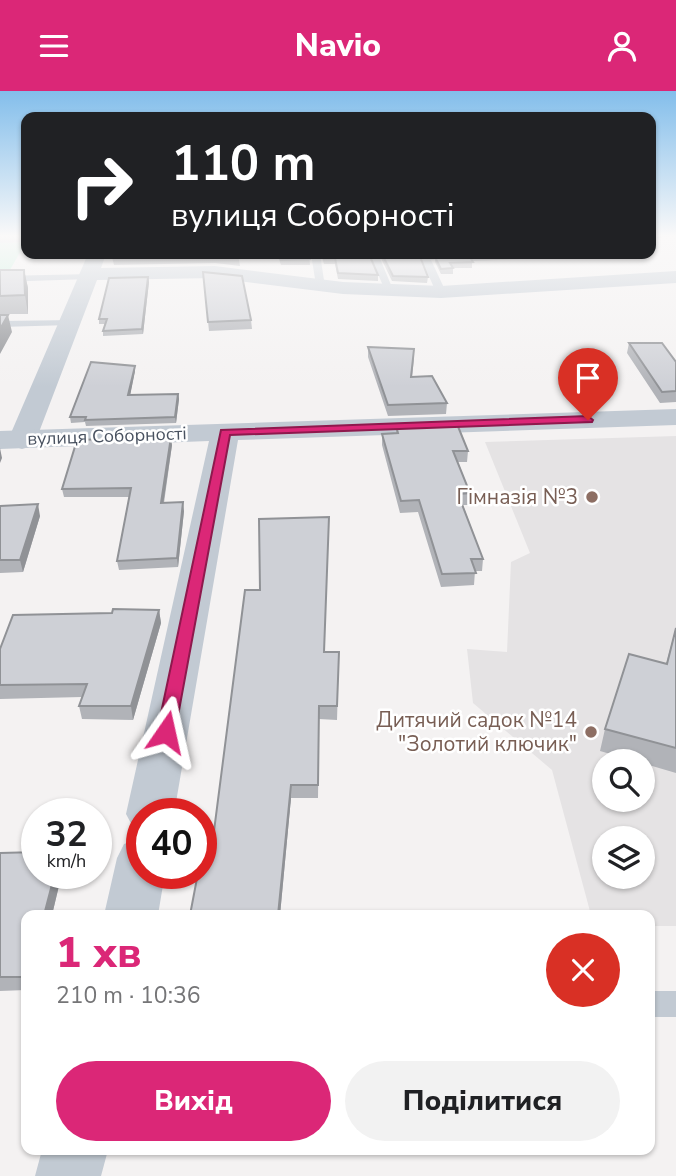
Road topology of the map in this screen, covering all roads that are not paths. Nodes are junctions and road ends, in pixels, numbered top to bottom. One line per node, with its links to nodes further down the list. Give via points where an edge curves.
1 (84, 286): 8 (street)
2 (330, 286): 6 (street)
3 (388, 286): 6 (lane)
4 (438, 286): 7 (lane)
5 (541, 286): 7 (street)
6 (390, 290): 7 (street)
7 (441, 292)
8 (69, 322): 9 (lane); 12 (street)
9 (0, 324)
10 (676, 417): 11 (street, вулиця Соборності)
11 (225, 432): 12 (street, вулиця Соборності); 13 (street)
12 (11, 440)
13 (153, 798)
14 (136, 889): 15 (street)
15 (132, 910)
16 (655, 1004): 17 (lane)
17 (676, 1004)
18 (74, 1155): 19 (street)
19 (68, 1176)

